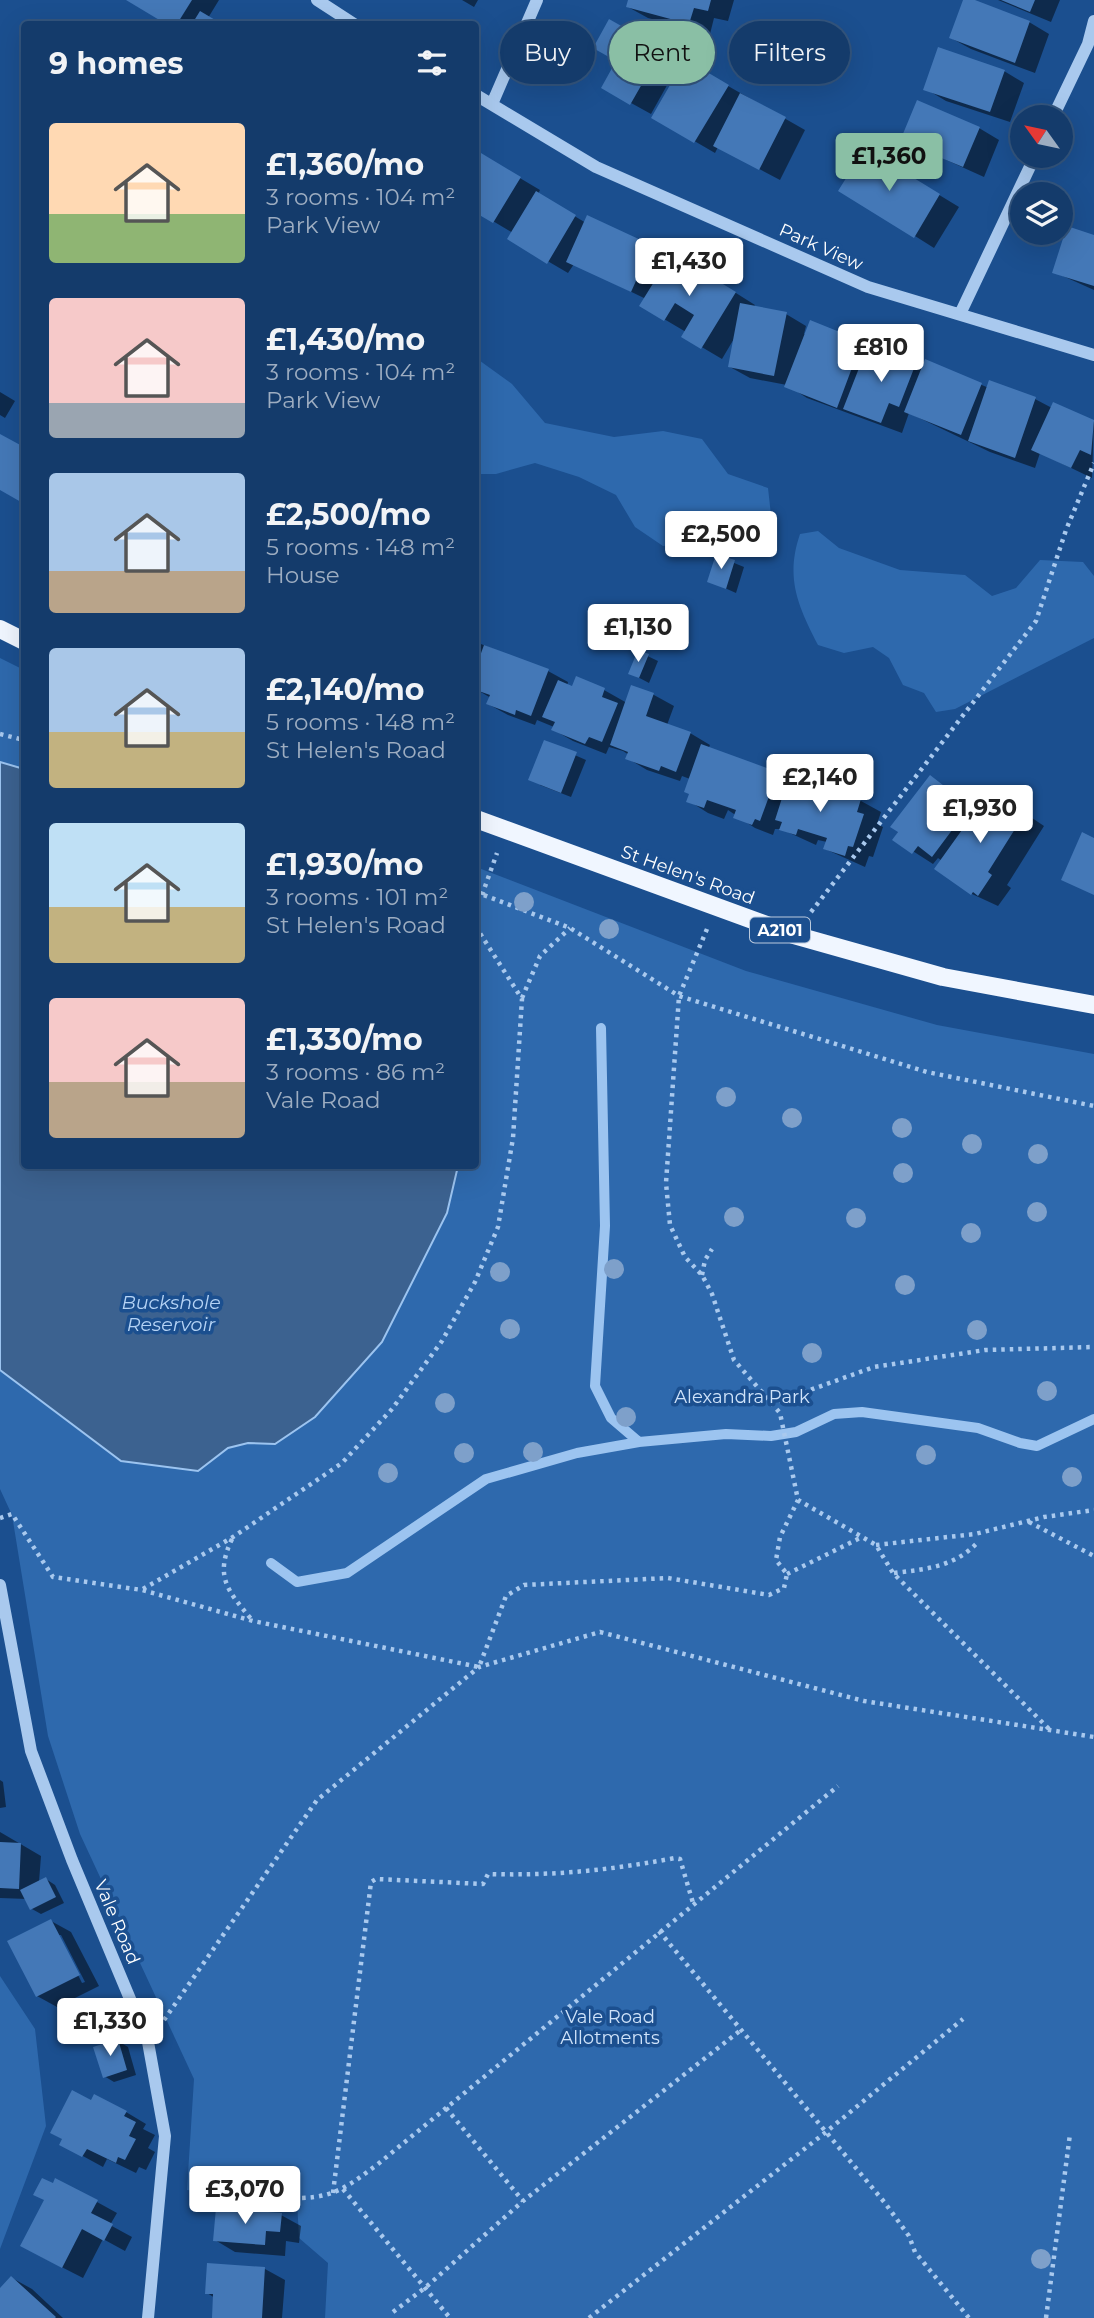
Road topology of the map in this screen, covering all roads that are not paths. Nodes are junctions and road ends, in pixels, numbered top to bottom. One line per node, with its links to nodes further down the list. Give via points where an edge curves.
1 (317, 0): 3 (street)
2 (537, 0): 6 (street)
3 (349, 21)
4 (1094, 21): 7 (street)
5 (479, 97): 6 (street, Park View)
6 (492, 104): 9 (street, Park View, via 596,167 868,287)
7 (1059, 105)
8 (1029, 168): 9 (street)
9 (960, 314): 10 (street, Park View)
10 (1094, 355)
11 (0, 629): 12 (main road)
12 (21, 640)
13 (479, 820): 14 (main road, St Helen's Road / A2101, via 794,935 943,977)
14 (1094, 1005)
15 (0, 1585): 16 (street, Vale Road, via 31,1751 148,2042 165,2136)
16 (148, 2318)

